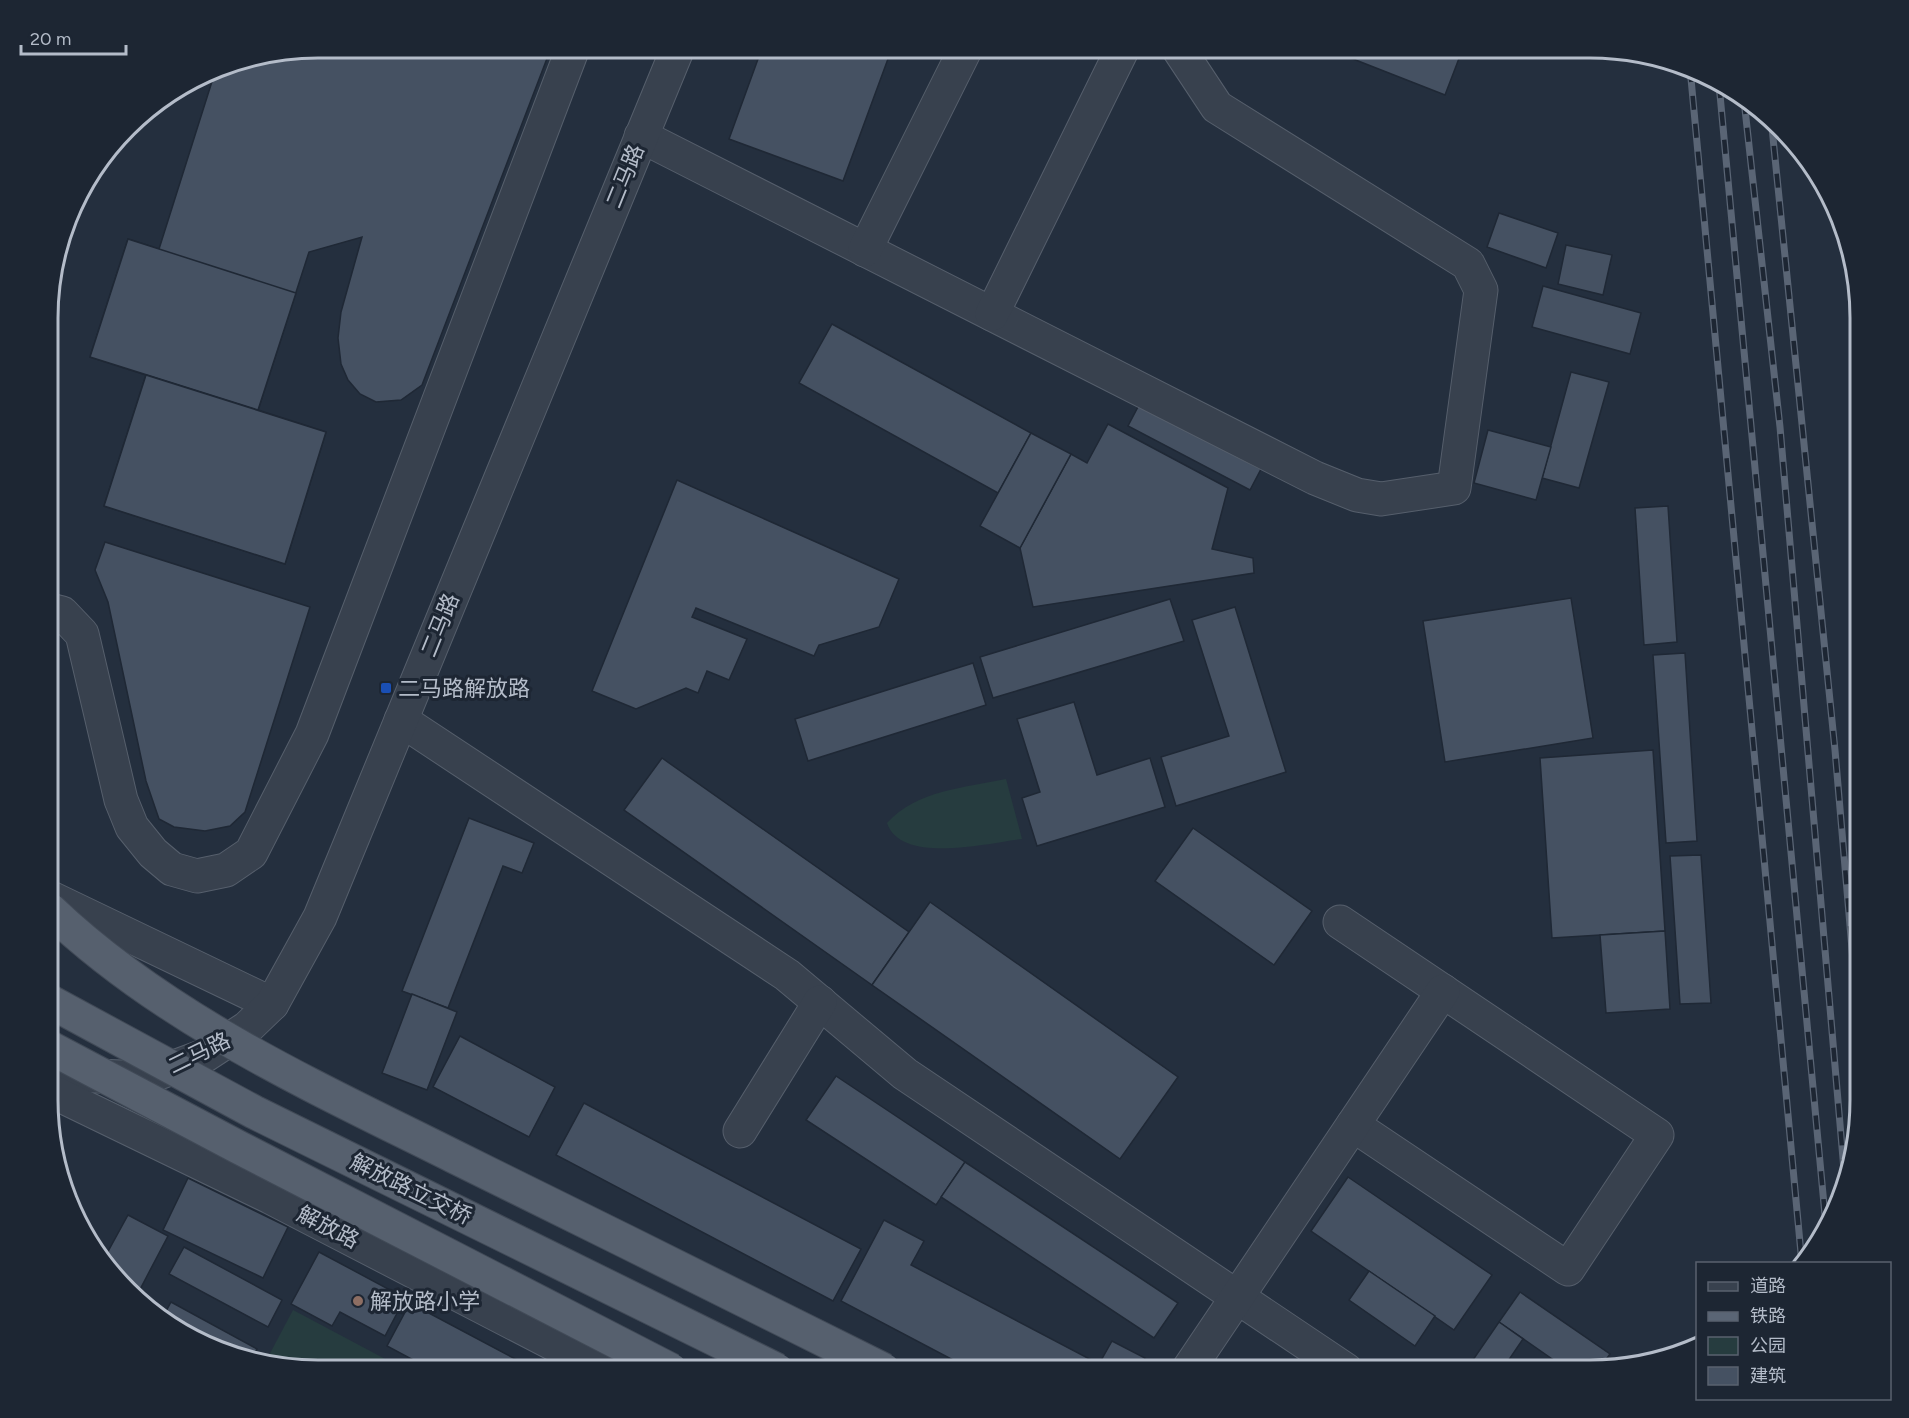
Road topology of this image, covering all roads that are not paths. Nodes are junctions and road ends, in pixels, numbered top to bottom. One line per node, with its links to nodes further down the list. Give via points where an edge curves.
1 (569, 58): 9 (street, via 312,734 251,852 226,870 197,876 172,869 132,827 121,800 82,634)
2 (674, 58): 6 (street, 二马路)
3 (961, 58): 7 (street)
4 (1118, 58): 8 (street)
5 (1185, 58): 8 (street, via 1217,107 1468,264 1481,290 1454,488 1381,499 1336,487)
6 (641, 136): 7 (street); 10 (street, 二马路)
7 (865, 250): 8 (street)
8 (992, 314)
9 (58, 612)
10 (401, 720): 15 (street, via 787,975); 16 (street, 二马路, via 320,917)
11 (58, 901): 16 (street)
12 (58, 917): 27 (main road, bridge, via 114,964 271,1065)
13 (1340, 922): 14 (street)
14 (1443, 991): 21 (street); 21 (street, via 1658,1136 1568,1269)
15 (820, 1002): 22 (street); 23 (street, via 905,1074)
16 (272, 1004): 19 (street, 二马路, via 247,1028 204,1056 145,1078)
17 (58, 1006): 26 (main road, 解放路立交桥, bridge, via 254,1112)
18 (58, 1052): 25 (main road, 解放路立交桥, bridge)
19 (58, 1074)
20 (58, 1094): 24 (street, 解放路, via 270,1197)
21 (1353, 1125): 23 (street)
22 (740, 1131)
23 (1237, 1297): 28 (street); 29 (street)
24 (585, 1360)
25 (651, 1360)
26 (757, 1360)
27 (864, 1360)
28 (1195, 1360)
29 (1331, 1360)

